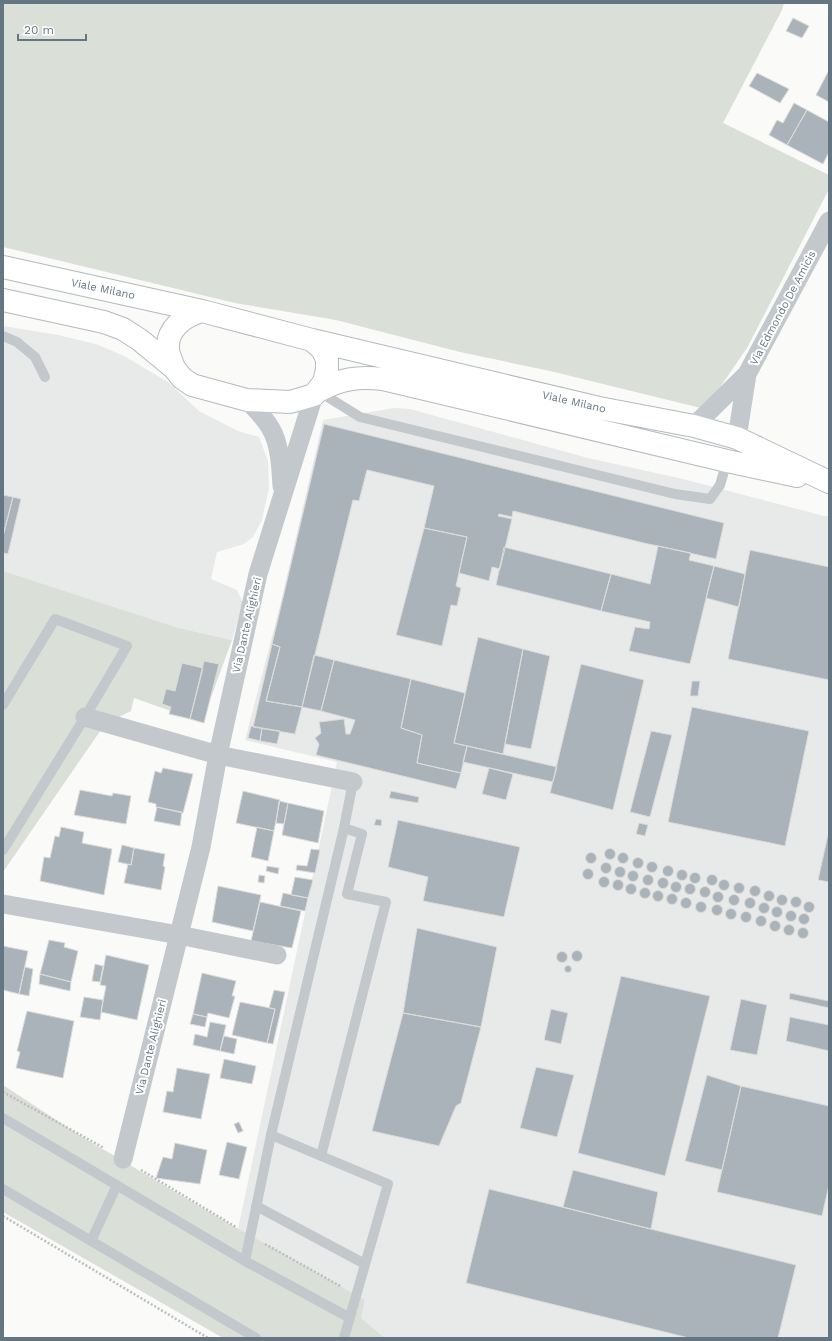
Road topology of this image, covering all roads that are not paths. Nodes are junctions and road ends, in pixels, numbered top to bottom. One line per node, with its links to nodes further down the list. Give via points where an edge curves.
1 (829, 221): 8 (street, Via Edmondo De Amicis)
2 (3, 266): 4 (main road, Viale Milano)
3 (3, 300): 7 (main road, Viale Milano, via 104,322 123,329)
4 (202, 311): 6 (main road, Viale Milano); 7 (main road, via 186,317 177,324 170,335 169,353)
5 (3, 336): 9 (lane, via 17,342 35,357)
6 (312, 340): 10 (main road, via 322,349 327,359 324,382); 12 (main road, Viale Milano, via 599,408)
7 (174, 368): 11 (main road, Viale Milano, via 182,378 192,384)
8 (747, 374): 12 (street, Via Edmondo De Amicis); 13 (street, Via Edmondo De Amicis)
9 (45, 377)
10 (316, 393): 11 (main road, Viale Milano, via 290,402); 14 (main road, Viale Milano, via 327,386 356,378 383,379); 14 (lane, via 360,417 675,494 710,499 720,484); 16 (street, Via Dante Alighieri)
11 (247, 400): 16 (street, Via Dante Alighieri, via 272,430 280,455)
12 (694, 426): 13 (main road, Viale Milano)
13 (736, 438): 15 (main road, Viale Milano)
14 (727, 461): 15 (main road, Viale Milano)
15 (829, 482)
16 (283, 496): 19 (street, Via Dante Alighieri, via 258,574)
17 (3, 705): 18 (lane, via 55,619 126,646)
18 (85, 717): 19 (street); 22 (lane)
19 (218, 755): 20 (street); 24 (street, Via Dante Alighieri, via 201,847)
20 (353, 782): 21 (lane)
21 (344, 828): 27 (lane); 28 (lane, via 362,834 347,894 386,902)
22 (3, 850)
23 (3, 904): 24 (street)
24 (179, 935): 25 (street); 29 (street, Via Dante Alighieri)
25 (277, 955)
26 (3, 1118): 30 (lane)
27 (271, 1135): 28 (lane); 32 (lane)
28 (321, 1156): 35 (lane, via 388,1184)
29 (123, 1159)
30 (117, 1185): 33 (lane); 34 (lane)
31 (3, 1189): 33 (lane)
32 (256, 1206): 34 (lane); 35 (lane)
33 (91, 1241): 37 (lane)
34 (244, 1260): 36 (lane)
35 (365, 1264): 36 (lane)
36 (350, 1318): 38 (lane)
37 (256, 1338)
38 (344, 1338)

